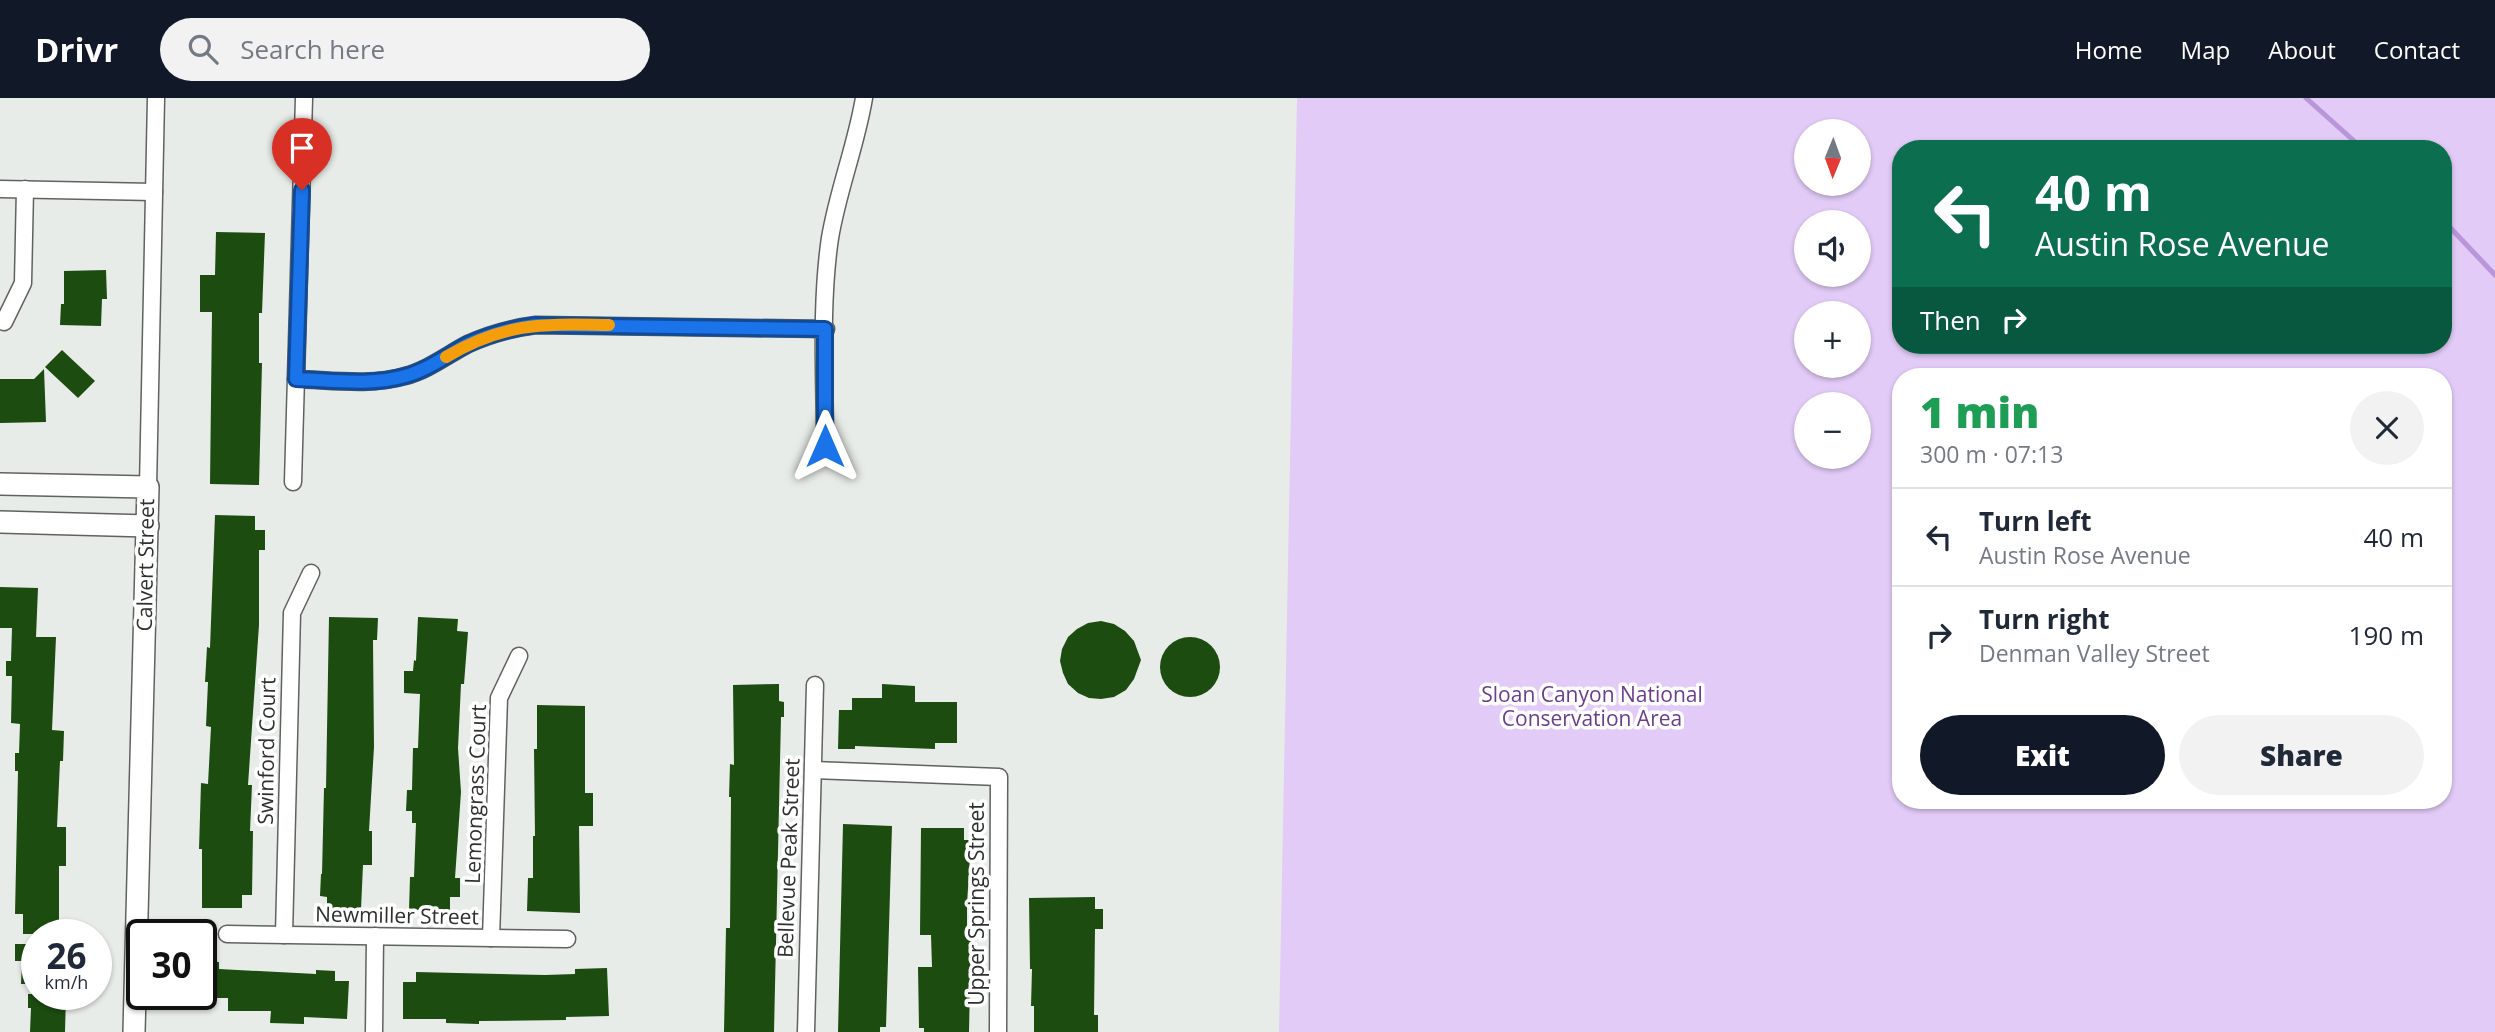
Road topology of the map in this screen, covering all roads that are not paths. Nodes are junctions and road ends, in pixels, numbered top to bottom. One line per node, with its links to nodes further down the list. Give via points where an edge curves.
1 (156, 98): 6 (street, Calvert Street)
2 (304, 98): 9 (street)
3 (864, 98): 8 (street, via 837,202)
4 (0, 189): 5 (street)
5 (25, 189): 6 (street); 7 (street, via 23,283)
6 (154, 192): 13 (street, Calvert Street)
7 (5, 322)
8 (825, 329): 9 (street, via 536,325 491,334 404,376); 10 (street)
9 (296, 379): 11 (street)
10 (825, 446)
11 (293, 482)
12 (0, 484): 13 (street)
13 (148, 487): 15 (street, Calvert Street)
14 (0, 522): 15 (street)
15 (148, 526): 25 (street, Calvert Street)
16 (311, 573): 21 (street, Swinford Court, via 292,613)
17 (519, 656): 23 (street, Lemongrass Court, via 499,698)
18 (815, 685): 19 (street, Bellevue Peak Street)
19 (813, 770): 27 (street, Bellevue Peak Street); 28 (street, Upper Springs Street, via 999,777)
20 (227, 934): 21 (street, Newmiller Street)
21 (284, 935): 22 (street, Newmiller Street)
22 (375, 936): 23 (street, Newmiller Street); 26 (street)
23 (491, 938): 24 (street, Newmiller Street)
24 (567, 939)
25 (134, 1032)
26 (374, 1032)
27 (806, 1032)
28 (998, 1032)

